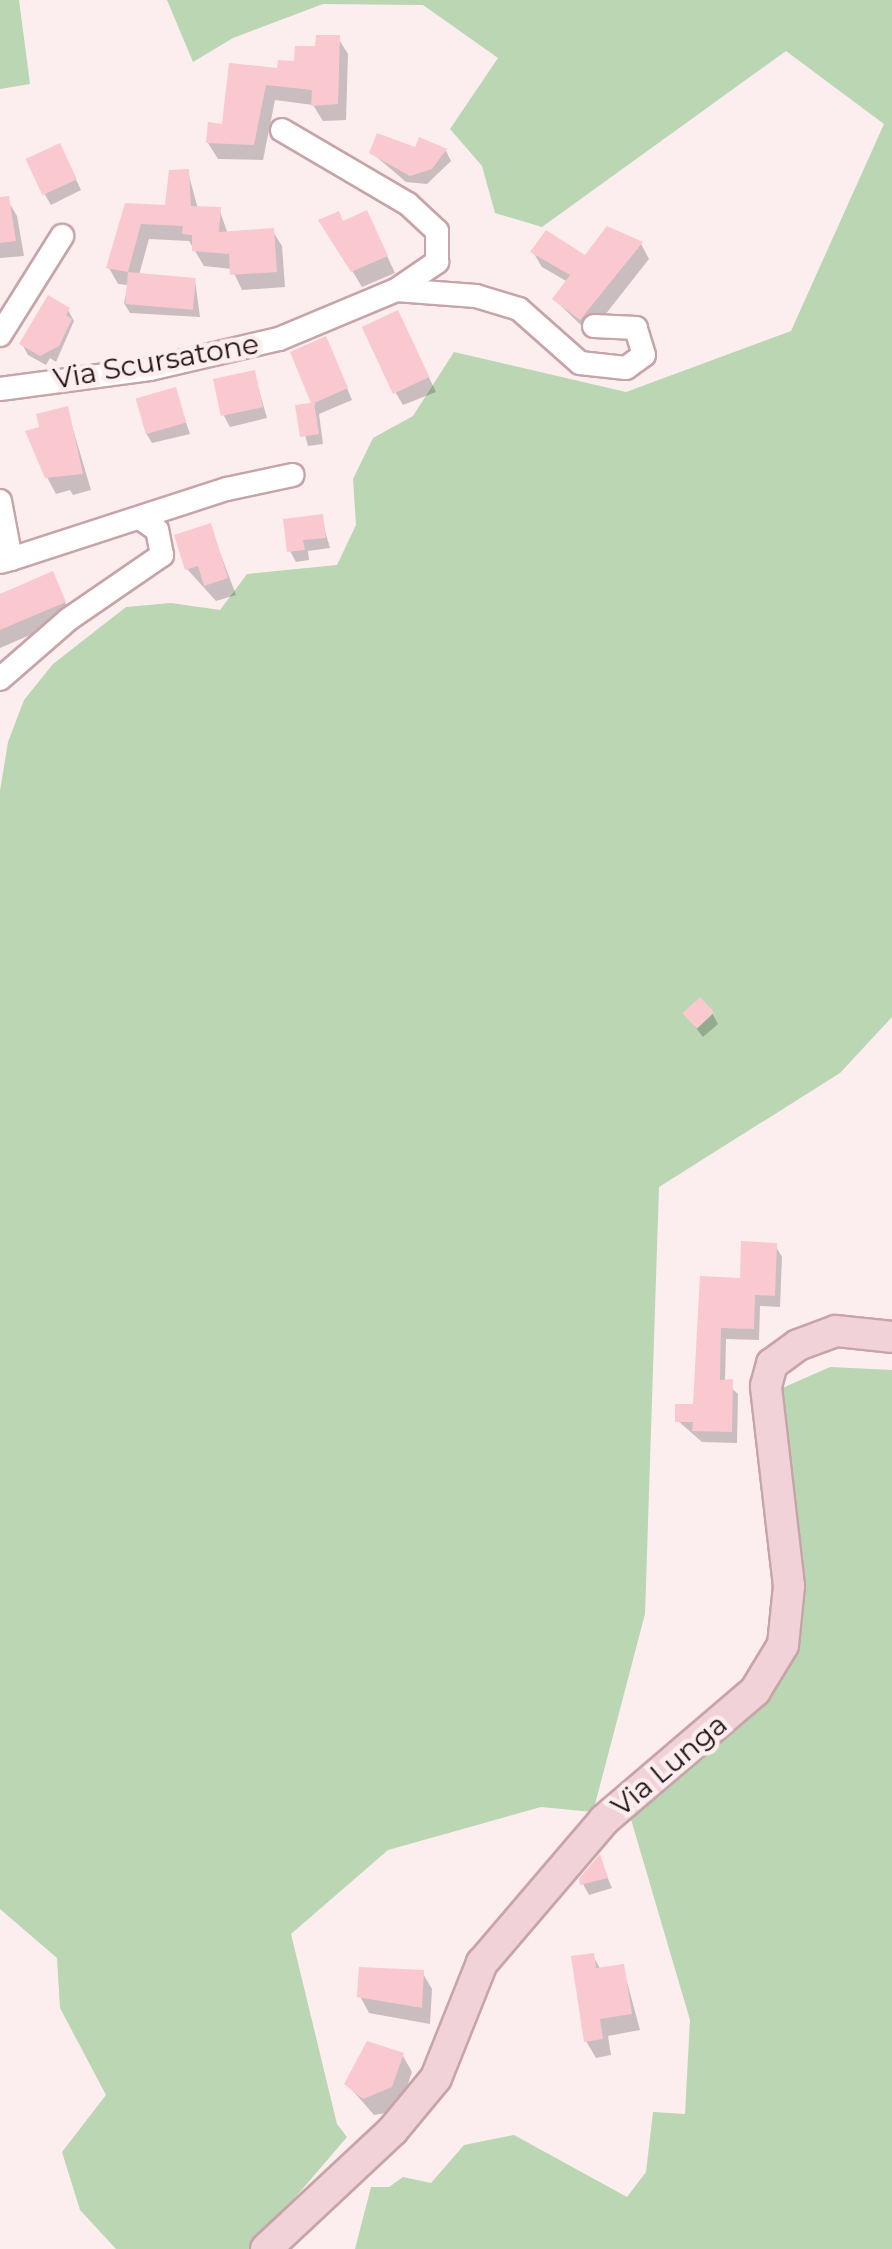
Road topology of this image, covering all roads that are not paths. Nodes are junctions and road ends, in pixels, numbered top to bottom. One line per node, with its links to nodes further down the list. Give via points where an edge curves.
1 (282, 130): 3 (street, Via Scursatone, via 408,204 437,232 438,262)
2 (62, 236): 5 (street)
3 (396, 290): 4 (street, via 476,296 518,309 580,362 626,368 644,355 636,328); 6 (street, Via Scursatone, via 279,338 150,369)
4 (594, 326)
5 (0, 335)
6 (0, 389)
7 (294, 475): 9 (street, via 227,488)
8 (0, 501): 10 (street)
9 (140, 520): 10 (street); 11 (street, via 157,530 162,554 68,619)
10 (6, 560)
11 (0, 679)
12 (892, 1337): 13 (street, Via Lunga, via 836,1332 798,1345 772,1364 766,1386 789,1586 783,1645 756,1691 604,1820 482,1963 436,2078 393,2130)
13 (266, 2249)

